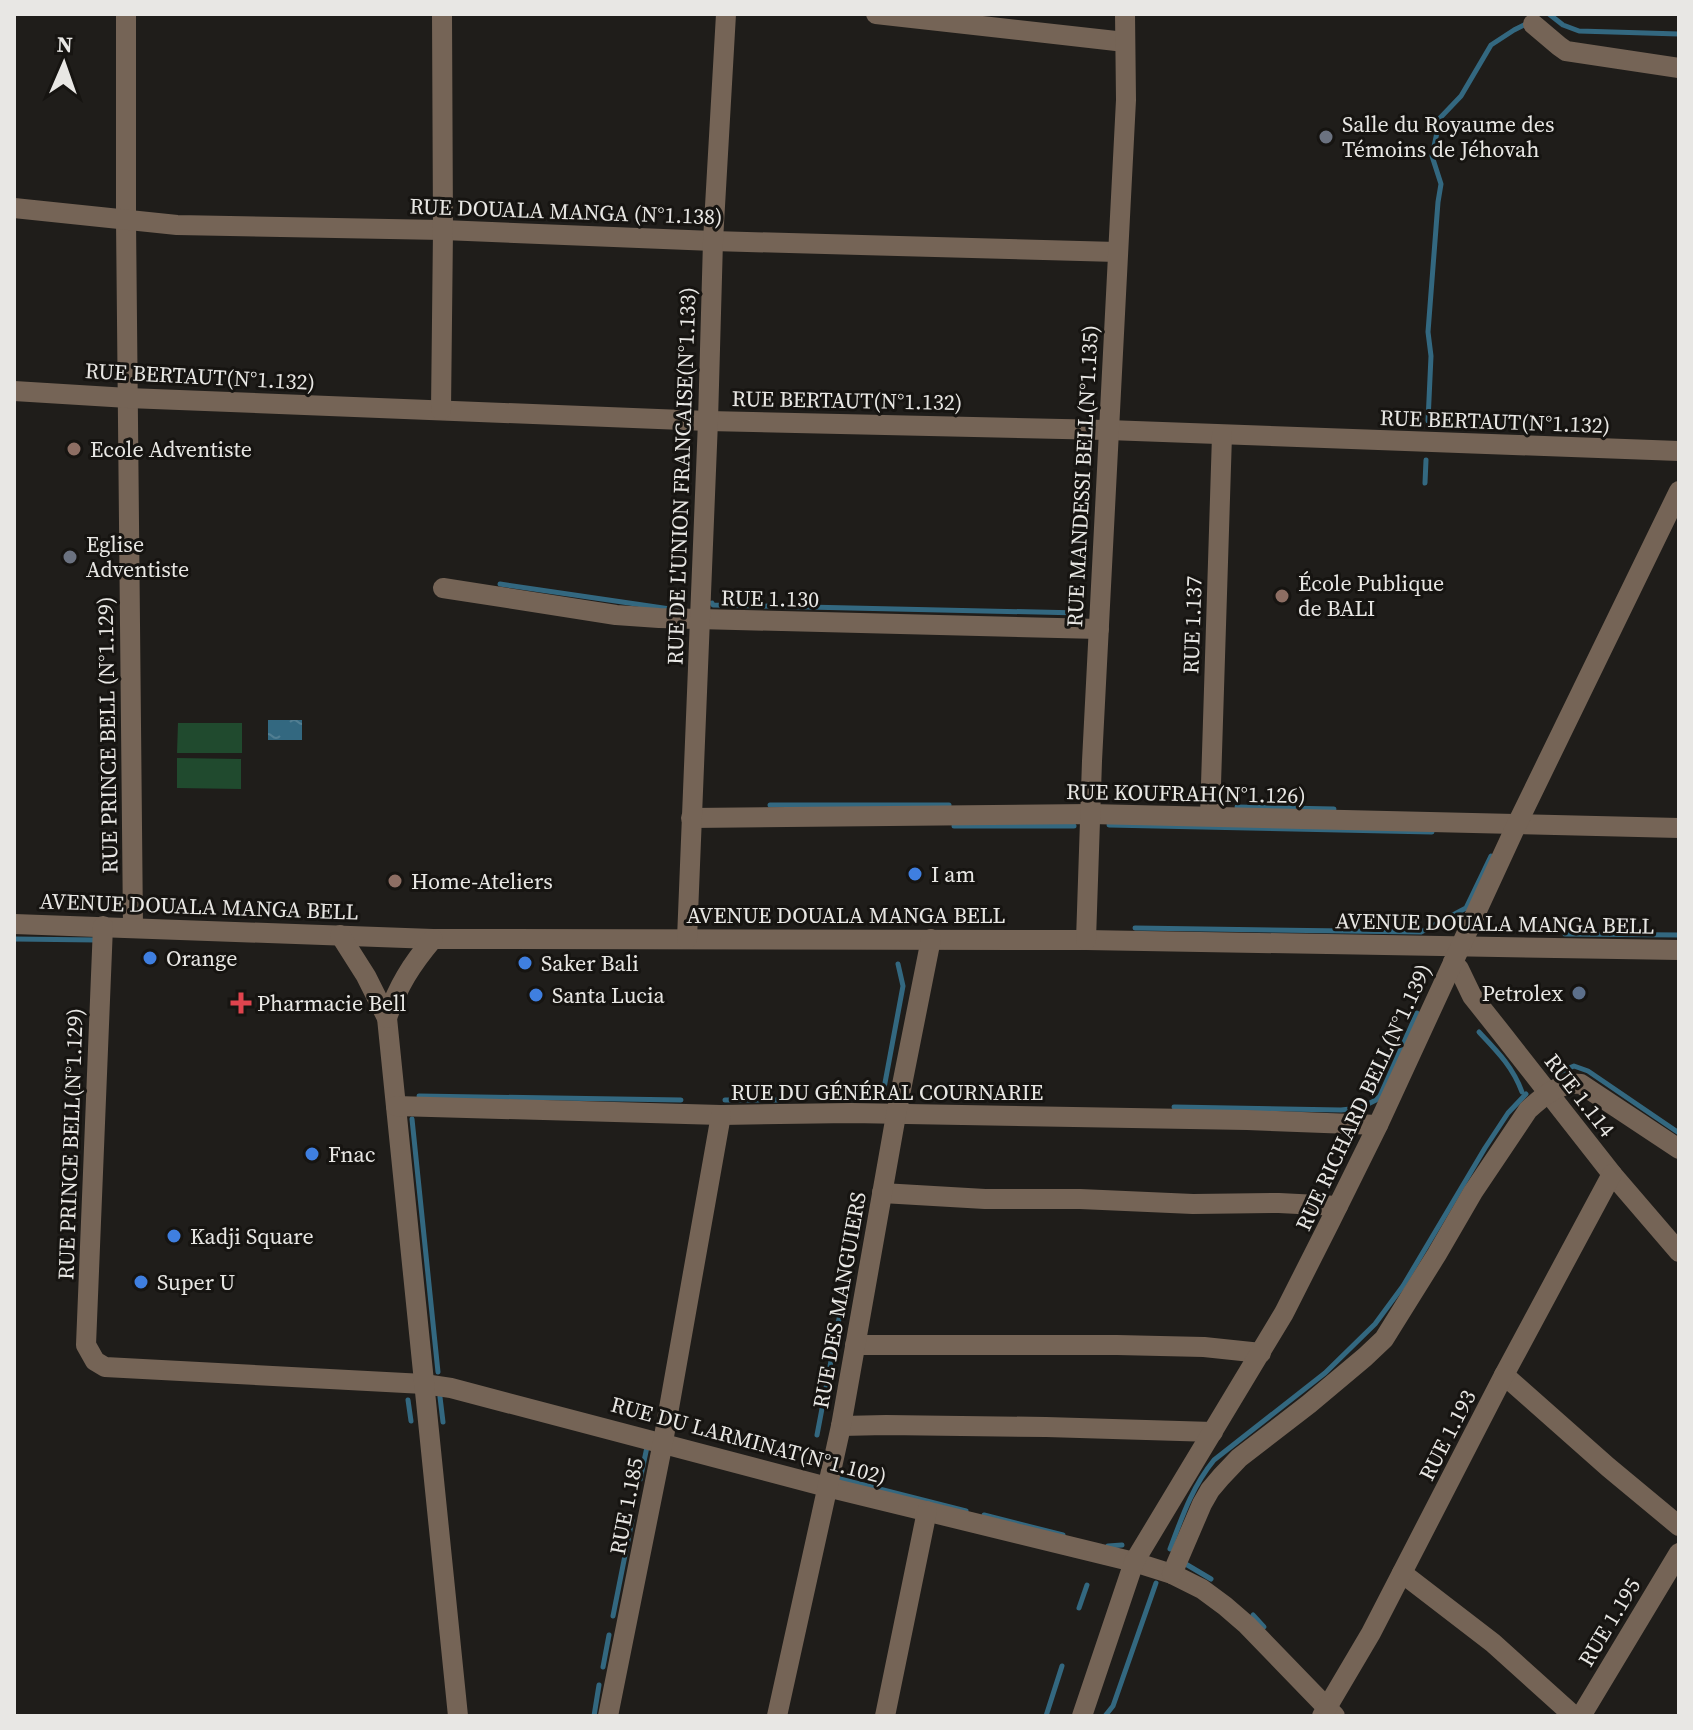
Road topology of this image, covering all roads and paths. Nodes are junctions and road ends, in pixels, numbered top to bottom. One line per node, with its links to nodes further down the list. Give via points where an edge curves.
1 (126, 14): 10 (street, RUE PRINCE BELL (N°1.129))
2 (442, 14): 11 (street)
3 (726, 14): 12 (street, RUE DE L'UNION FRANCAISE(N°1.133))
4 (876, 14): 7 (street)
5 (1125, 14): 7 (street, RUE MANDESSI BELL(N°1.135))
6 (1533, 24): 8 (street, via 1566,51)
7 (1125, 42): 13 (street, RUE MANDESSI BELL(N°1.135))
8 (1679, 68)
9 (14, 208): 10 (street, RUE DOUALA MANGA (N°1.138))
10 (126, 220): 11 (street, RUE DOUALA MANGA (N°1.138)); 15 (street, RUE PRINCE BELL (N°1.129))
11 (443, 230): 12 (street, RUE DOUALA MANGA (N°1.138)); 16 (street)
12 (713, 241): 13 (street, RUE DOUALA MANGA (N°1.138)); 17 (street, RUE DE L'UNION FRANCAISE(N°1.133))
13 (1117, 252): 18 (street, RUE MANDESSI BELL(N°1.135))
14 (14, 391): 15 (street, RUE BERTAUT(N°1.132))
15 (128, 398): 16 (street, RUE BERTAUT(N°1.132)); 32 (street, RUE PRINCE BELL (N°1.129))
16 (441, 410): 17 (street, RUE BERTAUT(N°1.132))
17 (708, 421): 18 (street, RUE BERTAUT(N°1.132)); 23 (street, RUE DE L'UNION FRANCAISE(N°1.133))
18 (1108, 430): 19 (street, RUE BERTAUT(N°1.132)); 24 (street, RUE MANDESSI BELL(N°1.135))
19 (1222, 435): 20 (street, RUE BERTAUT(N°1.132)); 26 (street, RUE 1.137)
20 (1679, 451)
21 (1679, 491): 28 (street, RUE RICHARD BELL(N°1.139))
22 (443, 588): 23 (street, RUE 1.130, via 616,615)
23 (700, 620): 24 (street, RUE 1.130); 27 (street, RUE DE L'UNION FRANCAISE(N°1.133))
24 (1099, 629): 25 (street, RUE MANDESSI BELL(N°1.135))
25 (1090, 814): 26 (street, RUE KOUFRAH(N°1.126)); 27 (street, RUE KOUFRAH(N°1.126)); 37 (street, RUE MANDESSI BELL(N°1.135))
26 (1210, 816): 28 (street, RUE KOUFRAH(N°1.126))
27 (691, 818): 35 (street, RUE DE L'UNION FRANCAISE(N°1.133))
28 (1517, 824): 29 (street, RUE KOUFRAH(N°1.126)); 39 (street, RUE RICHARD BELL(N°1.139))
29 (1679, 828)
30 (14, 924): 31 (street, AVENUE DOUALA MANGA BELL)
31 (103, 926): 32 (street, AVENUE DOUALA MANGA BELL); 53 (street, RUE PRINCE BELL(N°1.129), via 86,1345)
32 (133, 927): 33 (street, AVENUE DOUALA MANGA BELL)
33 (340, 935): 34 (street, AVENUE DOUALA MANGA BELL); 40 (street)
34 (433, 939): 35 (street, AVENUE DOUALA MANGA BELL); 40 (street, via 407,973)
35 (687, 939): 36 (street, AVENUE DOUALA MANGA BELL)
36 (931, 939): 37 (street, AVENUE DOUALA MANGA BELL); 44 (street, RUE DES MANGUIERS)
37 (1086, 940): 39 (street, AVENUE DOUALA MANGA BELL)
38 (1679, 950): 39 (street, AVENUE DOUALA MANGA BELL)
39 (1457, 954): 41 (street, RUE 1.114, via 1472,996); 45 (street, RUE RICHARD BELL(N°1.139))
40 (387, 1018): 42 (street)
41 (1548, 1093): 46 (street, via 1581,1084); 47 (street, RUE 1.114); 65 (street, via 1528,1110 1378,1346 1239,1458 1210,1490)
42 (396, 1106): 43 (street, RUE DU GÉNÉRAL COURNARIE); 55 (street)
43 (721, 1115): 44 (street, RUE DU GÉNÉRAL COURNARIE); 58 (street, RUE 1.185)
44 (896, 1115): 45 (street, RUE DU GÉNÉRAL COURNARIE); 48 (street, RUE DES MANGUIERS)
45 (1378, 1125): 49 (street, RUE RICHARD BELL(N°1.139))
46 (1679, 1149)
47 (1612, 1174): 50 (street, RUE 1.114); 54 (street, RUE 1.193)
48 (882, 1193): 49 (street); 51 (street, RUE DES MANGUIERS)
49 (1338, 1206): 52 (street, RUE RICHARD BELL(N°1.139))
50 (1679, 1252)
51 (855, 1345): 52 (street, via 1190,1347); 56 (street, RUE DES MANGUIERS)
52 (1261, 1353): 57 (street, RUE RICHARD BELL(N°1.139))
53 (95, 1361): 55 (street, RUE DU LARMINAT(N°1.102), via 105,1367)
54 (1504, 1375): 61 (street); 64 (street, RUE 1.193)
55 (424, 1384): 58 (street, RUE DU LARMINAT(N°1.102)); 67 (street)
56 (841, 1426): 57 (street); 59 (street, RUE DES MANGUIERS)
57 (1213, 1432): 63 (street, RUE RICHARD BELL(N°1.139))
58 (663, 1442): 59 (street, RUE DU LARMINAT(N°1.102)); 68 (street, RUE 1.185)
59 (827, 1487): 60 (street, RUE DU LARMINAT(N°1.102)); 69 (street, RUE DES MANGUIERS)
60 (927, 1511): 63 (street, RUE DU LARMINAT(N°1.102)); 70 (street)
61 (1679, 1526)
62 (1679, 1553): 73 (street, RUE 1.195)
63 (1134, 1562): 65 (street, RUE DU LARMINAT(N°1.102)); 71 (street, RUE RICHARD BELL(N°1.139))
64 (1402, 1573): 66 (street, RUE 1.193); 72 (street, via 1493,1643)
65 (1172, 1574): 66 (street, RUE DU LARMINAT(N°1.102), via 1202,1589 1247,1625)
66 (1329, 1713)
67 (458, 1716)
68 (608, 1716)
69 (777, 1716)
70 (885, 1716)
71 (1082, 1716)
72 (1574, 1716)
73 (1581, 1716)

